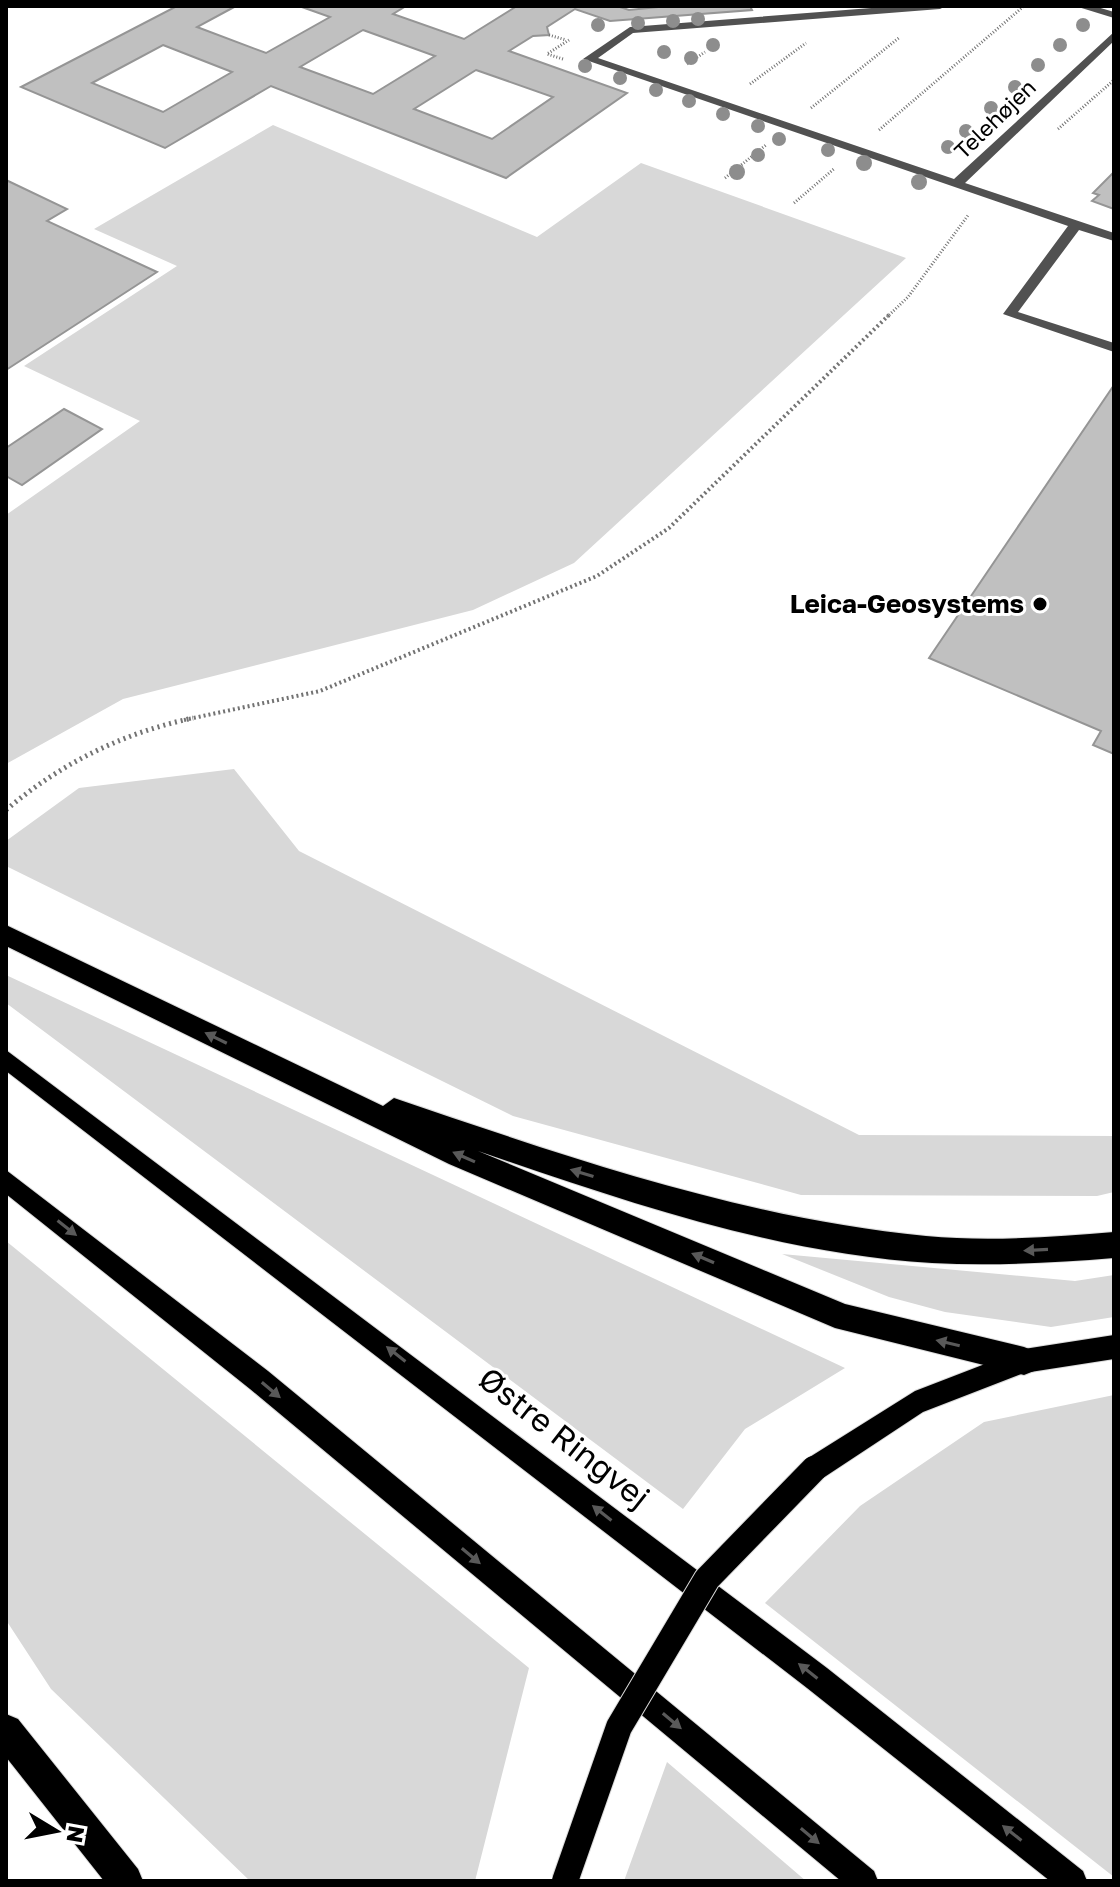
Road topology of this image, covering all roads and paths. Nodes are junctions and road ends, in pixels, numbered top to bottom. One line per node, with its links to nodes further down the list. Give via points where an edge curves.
1 (939, 6): 4 (street); 11 (path)
2 (1024, 6): 13 (path)
3 (1081, 6): 5 (street)
4 (845, 13): 10 (path); 10 (street, via 630,30 589,59)
5 (1114, 15)
6 (549, 35): 8 (path)
7 (1114, 35): 15 (street, Telehøjen)
8 (567, 41)
9 (1114, 80): 12 (path)
10 (722, 105): 11 (street)
11 (788, 127): 13 (street); 14 (path)
12 (1056, 130)
13 (856, 150): 15 (street); 17 (path)
14 (725, 178)
15 (956, 184): 16 (street, Telehøjen)
16 (983, 196): 18 (street, Telehøjen); 21 (path, via 908,297 669,528 597,576 320,691 160,725 95,749)
17 (794, 203)
18 (1076, 225): 19 (street, Telehøjen); 20 (street, via 1010,314)
19 (1114, 237)
20 (1114, 348)
21 (6, 810)
22 (6, 935): 24 (highway, one-way to 22)
23 (6, 1059): 33 (main road, Østre Ringvej, one-way to 23)
24 (286, 1073): 26 (highway, one-way to 24, via 978,1253 855,1241 695,1209); 28 (highway, one-way to 24, via 845,1318 458,1155)
25 (6, 1180): 32 (main road, one-way to 32, via 259,1380)
26 (1114, 1245)
27 (1114, 1347): 28 (main road)
28 (1024, 1361): 31 (main road, bridge, via 915,1403 814,1469 707,1579 619,1727)
29 (6, 1731): 30 (highway)
30 (126, 1881)
31 (565, 1881)
32 (864, 1881)
33 (1073, 1881)

